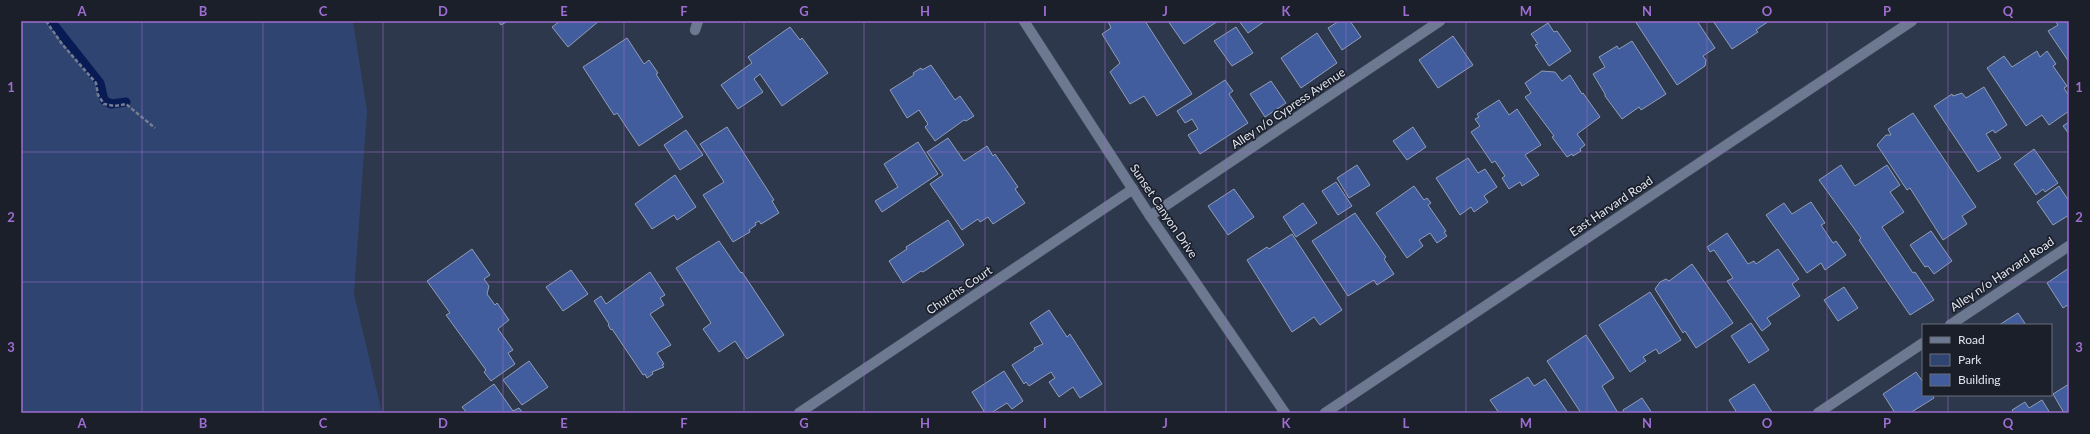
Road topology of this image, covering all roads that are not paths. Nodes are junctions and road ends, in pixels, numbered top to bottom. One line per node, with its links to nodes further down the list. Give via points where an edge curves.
1 (1024, 21): 4 (street, Sunset Canyon Drive)
2 (1440, 21): 5 (street, Alley n/o Cypress Avenue)
3 (1912, 21): 11 (street, East Harvard Road)
4 (1132, 189): 5 (street, Sunset Canyon Drive); 9 (street, Churchs Court)
5 (1150, 216): 10 (street, Sunset Canyon Drive)
6 (2069, 246): 7 (street, Alley n/o Harvard Road)
7 (1952, 324)
8 (1922, 344): 12 (street)
9 (799, 413)
10 (1285, 413)
11 (1325, 413)
12 (1818, 413)

